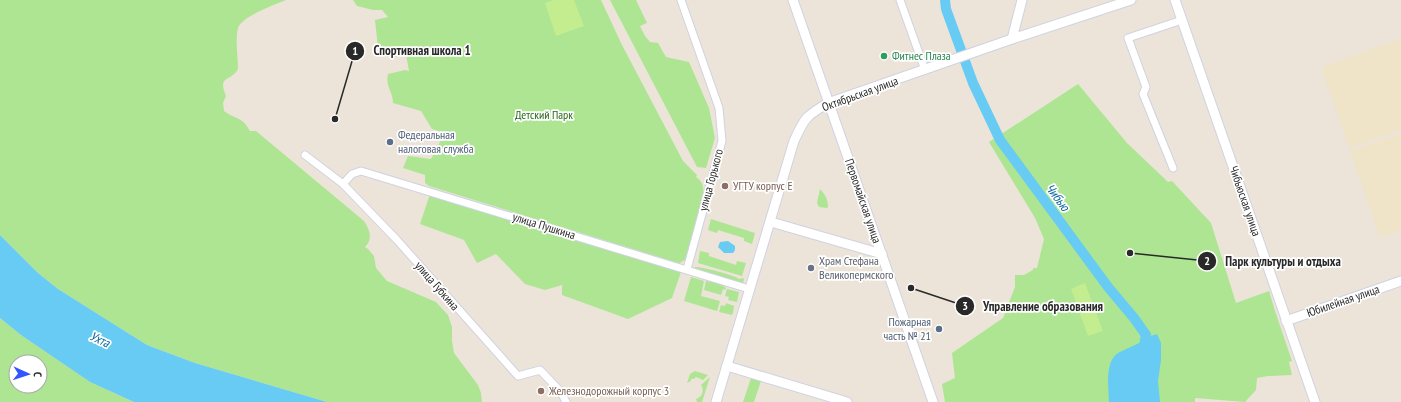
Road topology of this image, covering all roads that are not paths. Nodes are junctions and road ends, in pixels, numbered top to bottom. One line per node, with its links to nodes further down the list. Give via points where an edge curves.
1 (681, 0): 16 (street, улица Горького, via 719,108 722,141)
2 (793, 0): 10 (main road, Первомайская улица)
3 (900, 0): 9 (street)
4 (1022, 0): 8 (main road)
5 (1131, 0): 8 (main road, Октябрьская улица)
6 (1175, 0): 7 (main road, Чибьюская улица)
7 (1182, 20): 12 (street, via 1128,38 1146,87 1143,94); 19 (main road, Чибьюская улица)
8 (1012, 39): 9 (main road, Октябрьская улица)
9 (925, 70): 10 (main road, Октябрьская улица)
10 (828, 103): 14 (main road, Октябрьская улица, via 810,113 802,123 794,141); 15 (main road, Первомайская улица)
11 (304, 154): 13 (street, улица Губкина)
12 (1173, 168)
13 (343, 184): 16 (street, улица Пушкина, via 352,174 361,171); 22 (street, улица Губкина, via 397,240 518,376 540,370)
14 (771, 222): 15 (main road); 18 (main road, Октябрьская улица)
15 (882, 254): 21 (main road, Первомайская улица)
16 (686, 269): 18 (street, улица Пушкина)
17 (1401, 281): 19 (main road, Юбилейная улица)
18 (749, 289): 20 (main road, Октябрьская улица)
19 (1286, 320): 25 (main road, Чибьюская улица)
20 (726, 366): 23 (main road, Октябрьская улица); 24 (main road)
21 (932, 401)
22 (566, 402)
23 (716, 402)
24 (847, 402)
25 (1315, 402)

